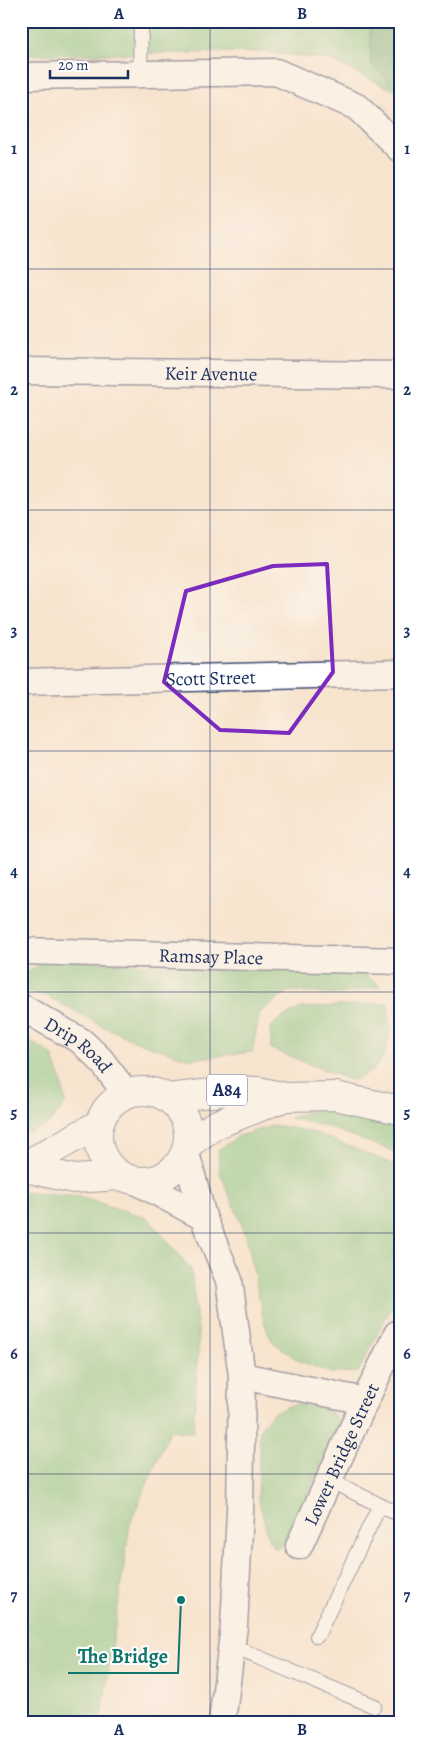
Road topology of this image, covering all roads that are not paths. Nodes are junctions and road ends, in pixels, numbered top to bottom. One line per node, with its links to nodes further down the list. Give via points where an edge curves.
1 (141, 21): 2 (lane)
2 (140, 74): 3 (street); 4 (street, via 276,72 357,107)
3 (21, 76)
4 (400, 149)
5 (21, 371): 6 (street, Keir Avenue)
6 (400, 375)
7 (400, 673): 8 (street, Scott Street)
8 (21, 682)
9 (21, 950): 10 (street, Ramsay Place)
10 (400, 961)
11 (21, 1007): 12 (street, Drip Road, via 82,1041)
12 (126, 1094): 14 (main road, via 144,1090); 16 (main road, via 108,1107)
13 (285, 1097): 14 (main road, A84, via 236,1090); 15 (main road, A84, via 335,1096); 17 (main road, A84, via 214,1125)
14 (168, 1098): 17 (main road, via 183,1114 189,1136)
15 (399, 1105)
16 (99, 1124): 18 (main road); 19 (main road, via 98,1142 105,1162)
17 (186, 1149): 19 (main road, via 176,1168 157,1180); 20 (street)
18 (21, 1167): 19 (main road, via 74,1179)
19 (129, 1179): 20 (street)
20 (203, 1217): 22 (street, via 229,1280)
21 (397, 1334): 23 (street, Lower Bridge Street)
22 (242, 1376): 23 (street); 28 (street, via 240,1512)
23 (365, 1401): 24 (street, Lower Bridge Street)
24 (329, 1480): 25 (lane); 27 (street, Lower Bridge Street)
25 (380, 1505): 26 (lane); 29 (lane)
26 (400, 1515)
27 (299, 1546)
28 (232, 1636): 30 (lane); 31 (street)
29 (317, 1636)
30 (374, 1706)
31 (222, 1722)

